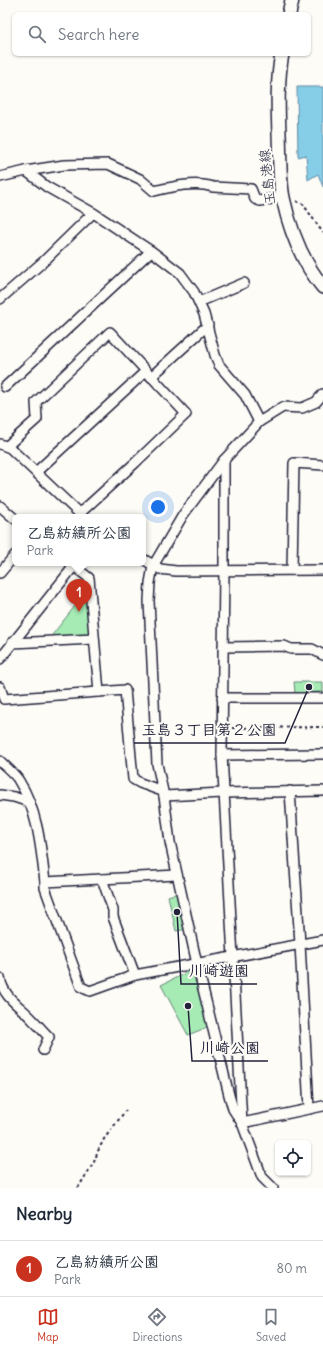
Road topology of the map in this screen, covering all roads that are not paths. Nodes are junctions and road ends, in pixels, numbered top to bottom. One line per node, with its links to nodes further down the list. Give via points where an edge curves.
1 (292, 0): 2 (main road)
2 (289, 12)
3 (282, 56): 6 (main road, 玉島港線, via 278,117)
4 (26, 171): 5 (street); 6 (street, via 64,165 108,164 140,179 154,191 183,185 209,185 251,189 255,199 260,201); 7 (street, via 47,187)
5 (0, 177)
6 (283, 197): 10 (main road, 玉島港線, via 303,257)
7 (93, 213): 8 (street); 11 (street)
8 (151, 251): 12 (street, via 180,274); 15 (street)
9 (244, 283): 12 (street)
10 (323, 287)
11 (0, 299)
12 (199, 302): 13 (street)
13 (208, 325): 14 (street); 17 (street, via 219,365 245,395)
14 (149, 374): 18 (street, via 110,332 36,402 37,419); 21 (street); 24 (street, via 186,414)
15 (5, 387)
16 (323, 394): 17 (street, via 316,402 302,408 283,407)
17 (259, 422): 19 (street)
18 (4, 445): 21 (street)
19 (224, 460): 30 (street, via 183,515); 31 (street)
20 (323, 465): 32 (street, via 294,463)
21 (36, 472): 23 (street)
22 (0, 506): 25 (street)
23 (80, 514)
24 (82, 514)
25 (12, 516)
26 (12, 559): 34 (street)
27 (146, 561): 30 (street)
28 (71, 566): 36 (street)
29 (73, 566): 35 (street, via 89,578)
30 (153, 566): 31 (street, via 176,571); 50 (street, via 149,601 157,764)
31 (224, 570): 32 (street); 37 (street)
32 (292, 570): 33 (street)
33 (323, 570)
34 (0, 574)
35 (94, 638): 36 (street); 41 (street)
36 (12, 644): 39 (street)
37 (223, 648): 38 (street, via 284,646 291,649 312,649); 42 (street)
38 (323, 655)
39 (0, 659)
40 (0, 687): 44 (street)
41 (99, 692): 44 (street); 50 (street, via 125,690 133,779)
42 (222, 698): 43 (street); 46 (street)
43 (323, 698)
44 (2, 699)
45 (323, 754): 46 (street)
46 (222, 755): 51 (street)
47 (0, 761): 53 (street, via 19,779)
48 (323, 791): 49 (street)
49 (290, 792): 51 (street); 58 (street)
50 (163, 793): 51 (street); 54 (street)
51 (223, 793): 59 (street)
52 (0, 795): 53 (street)
53 (29, 802): 56 (street, via 34,812)
54 (177, 875): 55 (street); 60 (street)
55 (102, 879): 56 (street); 61 (street)
56 (45, 882): 61 (street, via 81,987 90,991)
57 (323, 940): 58 (street)
58 (300, 944): 59 (street); 65 (street)
59 (232, 957): 60 (street); 66 (street)
60 (197, 964): 61 (street); 66 (street, via 228,1095)
61 (134, 975)
62 (0, 978): 63 (street, via 11,1001 32,1018 49,1038)
63 (43, 1050)
64 (323, 1106): 65 (street)
65 (309, 1109): 66 (street)
66 (242, 1123): 67 (street, via 262,1177)
67 (273, 1188)

